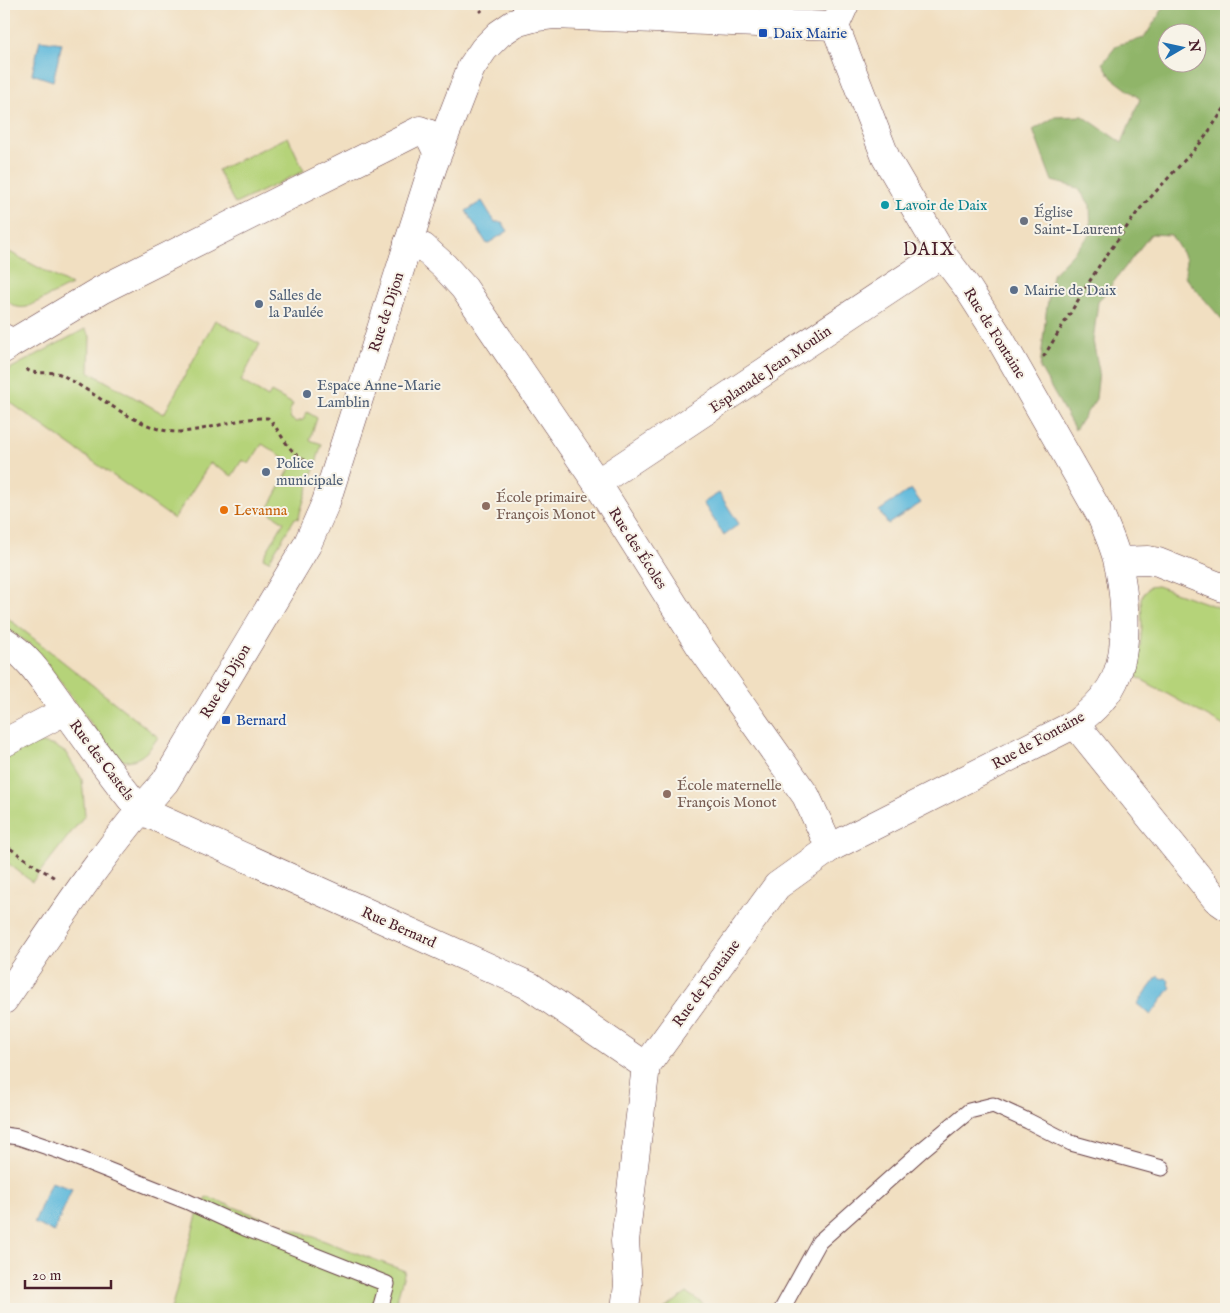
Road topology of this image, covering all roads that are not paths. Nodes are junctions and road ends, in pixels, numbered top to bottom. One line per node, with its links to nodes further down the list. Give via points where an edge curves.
1 (519, 13): 2 (street, Rue de Dijon, via 537,17); 3 (street, Rue de Dijon, via 484,49 471,68)
2 (840, 15): 5 (street, Rue de Fontaine, via 886,158)
3 (438, 152): 4 (street, Rue de Dijon); 6 (street, via 428,133 420,130 101,290)
4 (408, 243): 7 (street, Rue des Écoles, via 423,247 464,288); 14 (street, Rue de Dijon, via 326,502 307,544 165,782)
5 (942, 254): 7 (street, Esplanade Jean Moulin); 8 (street, Rue de Fontaine, via 1000,337 1101,516)
6 (5, 344)
7 (597, 483): 15 (street, Rue des Écoles, via 700,646 806,796)
8 (1118, 561): 9 (street, via 1158,562); 12 (street, Rue de Fontaine, via 1124,615 1122,656 1117,675 1100,702)
9 (1226, 590)
10 (4, 642): 11 (street, Rue des Castels, via 20,653 36,671)
11 (65, 711): 13 (street, Rue des Castels); 14 (street, Rue des Castels)
12 (1075, 724): 15 (street, Rue de Fontaine); 16 (street, via 1216,899)
13 (4, 743)
14 (140, 810): 17 (street, Rue de Dijon); 18 (street, Rue Bernard, via 530,986)
15 (830, 848): 18 (street, Rue de Fontaine, via 777,886)
16 (1226, 906)
17 (4, 1000)
18 (646, 1066): 22 (street, Rue de Fontaine, via 625,1241 628,1285)
19 (4, 1135): 21 (lane, via 62,1152 387,1284)
20 (1162, 1168): 23 (lane, via 1071,1143 993,1105 969,1112 819,1242)
21 (380, 1309)
22 (625, 1309)
23 (782, 1309)

